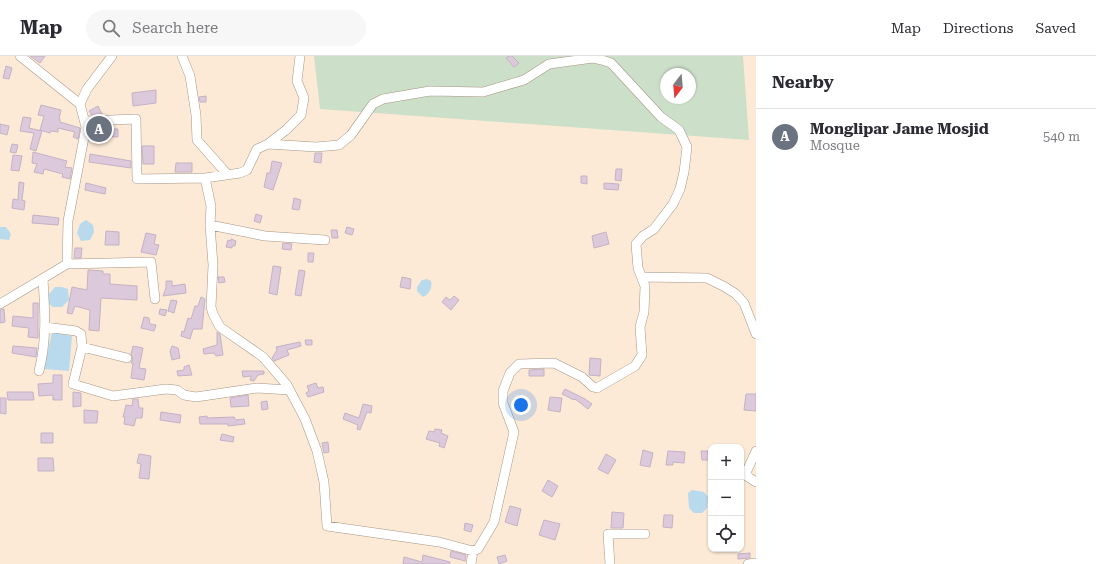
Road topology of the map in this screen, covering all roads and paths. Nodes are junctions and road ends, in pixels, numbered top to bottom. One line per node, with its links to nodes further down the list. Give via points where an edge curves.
1 (20, 56): 5 (street)
2 (112, 56): 5 (street, via 87,89)
3 (182, 56): 8 (street, via 190,76 197,140)
4 (300, 56): 7 (street, via 297,81 304,98 301,115)
5 (80, 104): 6 (street)
6 (85, 121): 9 (street, via 136,119 137,179); 12 (street, via 68,221)
7 (268, 144): 8 (street, via 258,149 247,170); 13 (street, via 316,147 339,145 351,136 373,104 383,99 430,91 483,92 524,80 549,64 593,58 608,61 661,117 680,130 687,147 680,189 673,204 654,229 636,244 638,268)
8 (227, 174): 9 (street)
9 (205, 178): 10 (street, via 211,206)
10 (210, 225): 11 (street, via 265,236); 22 (street, via 213,265 212,307 216,320 220,327 263,357)
11 (325, 240)
12 (67, 264): 14 (street); 15 (street, via 151,262)
13 (643, 277): 18 (street, via 707,278 719,284 736,294 744,303); 26 (street, via 644,312 640,327 642,355 635,366 597,388 554,363 519,364 510,373 503,391 503,402 514,432 494,522 478,549)
14 (43, 279): 16 (street); 17 (street)
15 (155, 299)
16 (0, 304)
17 (45, 327): 19 (street, via 76,331 80,334); 21 (street, via 44,352)
18 (756, 334)
19 (82, 347): 20 (street); 22 (street, via 73,384 113,396 166,389 196,397 257,388)
20 (127, 358)
21 (39, 372)
22 (289, 390): 26 (street, via 318,451 324,482 327,526 439,542)
23 (756, 451): 24 (street, via 745,475)
24 (756, 482)
25 (645, 534): 28 (street, via 608,534)
26 (473, 551): 27 (street)
27 (471, 564)
28 (610, 564)
29 (748, 564): 30 (street)
30 (756, 564)

